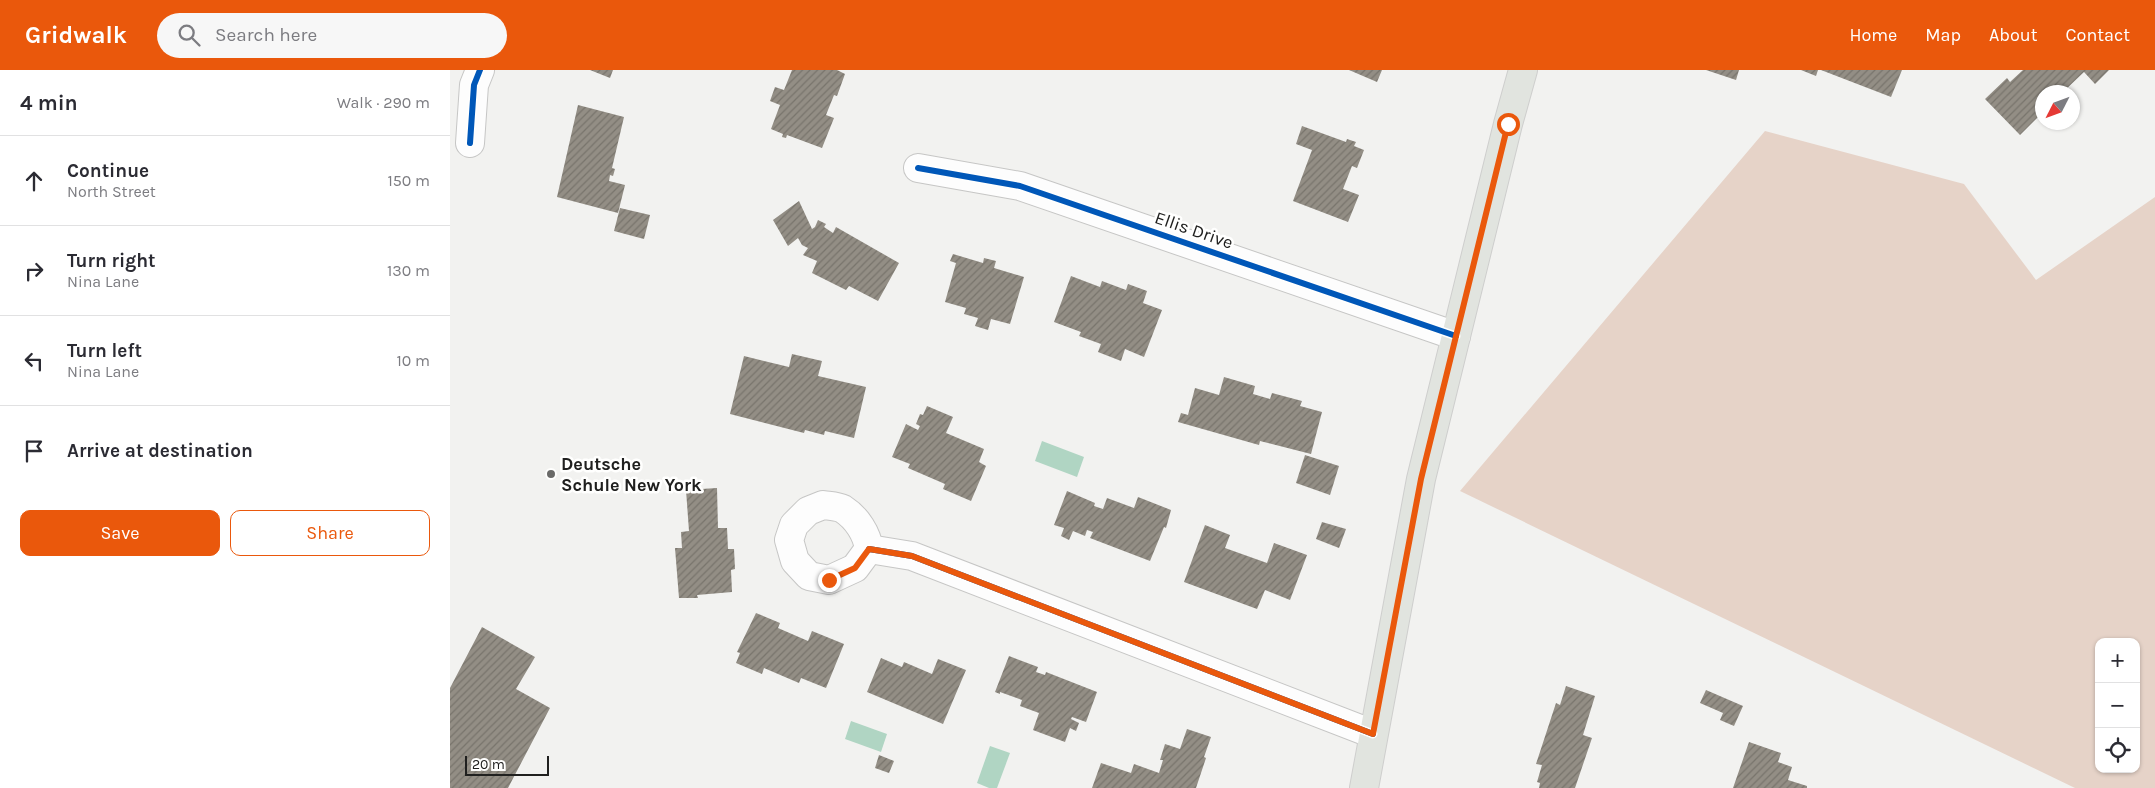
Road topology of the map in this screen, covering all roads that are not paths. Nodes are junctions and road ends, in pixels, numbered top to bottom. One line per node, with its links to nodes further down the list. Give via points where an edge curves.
1 (480, 70): 3 (street, via 474,85)
2 (1523, 70): 5 (main road)
3 (470, 143)
4 (918, 168): 5 (street, Ellis Drive, via 1020,186)
5 (1456, 336): 7 (main road, via 1421,479)
6 (869, 549): 7 (street, via 912,556)
7 (1373, 734): 8 (main road)
8 (1364, 788)

